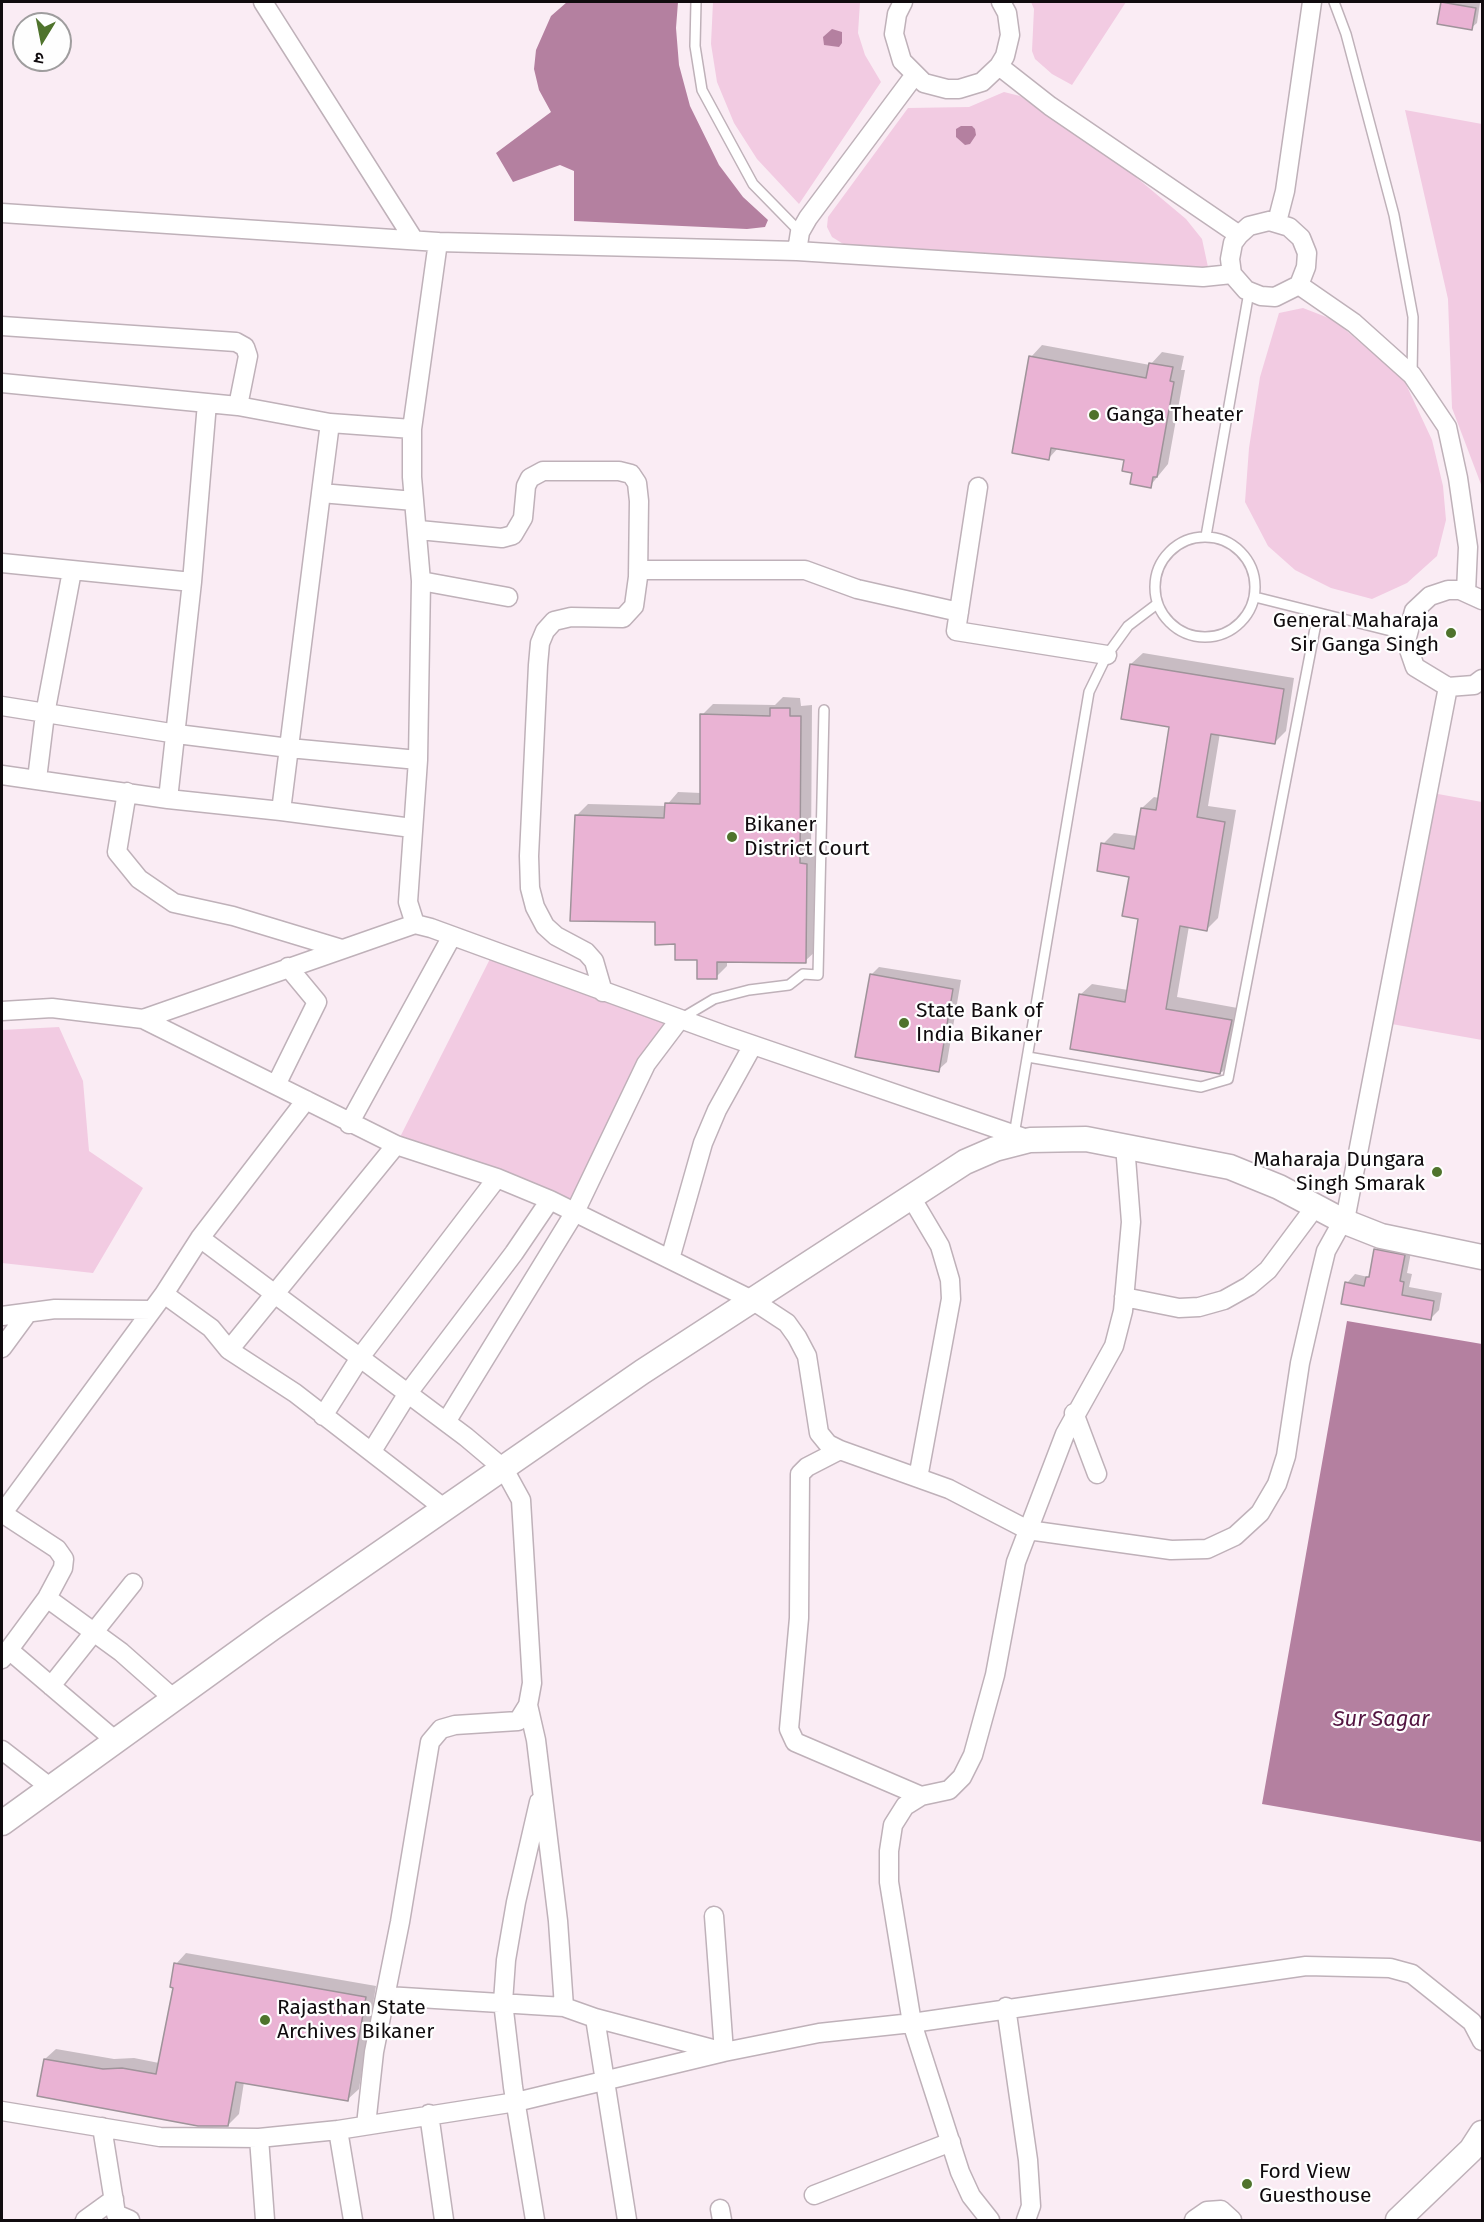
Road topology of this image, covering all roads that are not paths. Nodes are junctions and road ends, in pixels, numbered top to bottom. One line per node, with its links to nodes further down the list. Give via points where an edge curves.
1 (263, 2): 13 (street)
2 (696, 2): 11 (lane, via 695,46 702,90 753,184)
3 (903, 2): 8 (street, via 894,24 895,43)
4 (1001, 2): 7 (street, via 1010,35)
5 (1312, 2): 10 (street, via 1285,191)
6 (1334, 2): 20 (lane, via 1394,215 1413,317)
7 (999, 66): 8 (street, via 982,82 959,89 935,87); 12 (street, via 1050,106)
8 (914, 76): 11 (street)
9 (2, 213): 13 (street)
10 (1276, 222): 12 (street, via 1259,222); 17 (street, via 1289,226 1301,238 1306,267)
11 (800, 232): 15 (street)
12 (1239, 235): 16 (street, via 1230,259)
13 (414, 240): 14 (street)
14 (438, 242): 15 (street); 25 (street)
15 (797, 250): 16 (street, via 1203,277)
16 (1232, 274): 18 (street)
17 (1299, 285): 18 (street, via 1275,297); 20 (street, via 1354,322)
18 (1249, 292): 30 (lane)
19 (2, 326): 23 (street, via 236,342 245,347 248,356)
20 (1412, 375): 36 (street, via 1447,427)
21 (2, 383): 22 (street)
22 (207, 403): 23 (street); 35 (street)
23 (238, 406): 24 (street)
24 (330, 423): 25 (street); 27 (street)
25 (412, 429): 28 (street)
26 (978, 487): 40 (street)
27 (321, 494): 28 (street); 50 (street)
28 (414, 501): 29 (street)
29 (419, 530): 32 (street, via 502,538 513,535 520,527 530,478 543,471 619,471 631,474 637,483); 34 (street)
30 (1206, 536): 38 (lane, via 1223,539 1239,549 1256,580); 39 (lane, via 1189,538 1163,557 1156,572)
31 (2, 563): 33 (street)
32 (638, 570): 40 (street, via 805,570 858,589); 62 (street, via 637,594 630,613 623,618 571,617 554,621 540,643 529,856 531,888 545,926 594,961)
33 (72, 571): 35 (street); 48 (street)
34 (421, 581): 37 (street); 51 (street)
35 (192, 582): 49 (street)
36 (1474, 596): 42 (street, via 1448,590 1430,596 1414,611)
37 (508, 597)
38 (1255, 597): 39 (lane, via 1239,625 1209,638 1177,629); 41 (lane)
39 (1157, 604): 43 (lane, via 1128,626)
40 (959, 612): 43 (street, via 956,631)
41 (1318, 613): 42 (lane); 67 (lane, via 1228,1079 1202,1088)
42 (1407, 635): 45 (street, via 1414,667)
43 (1107, 655): 67 (lane, via 1089,692)
44 (1482, 679): 45 (street, via 1474,684)
45 (1448, 687): 79 (street)
46 (2, 706): 48 (street)
47 (824, 710): 65 (lane, via 819,975 802,974 789,985 714,999)
48 (45, 714): 49 (street); 53 (street)
49 (177, 734): 50 (street); 55 (street)
50 (289, 748): 51 (street); 56 (street)
51 (418, 760): 57 (street)
52 (2, 775): 53 (street)
53 (37, 779): 54 (street)
54 (127, 792): 55 (street); 60 (street, via 117,852 139,879 174,903 233,916)
55 (168, 799): 56 (street)
56 (281, 811): 57 (street)
57 (412, 828): 58 (street, via 408,902)
58 (415, 924): 59 (street); 60 (street)
59 (452, 936): 62 (street); 70 (street)
60 (342, 949): 61 (street)
61 (288, 967): 64 (street); 68 (street, via 317,1002)
62 (603, 992): 65 (street)
63 (2, 1011): 64 (street, via 52,1008)
64 (143, 1019): 68 (street)
65 (680, 1019): 66 (street); 78 (street, via 646,1064)
66 (753, 1045): 71 (street); 82 (street, via 703,1143)
67 (1028, 1057): 71 (lane)
68 (276, 1085): 69 (street)
69 (306, 1100): 70 (street); 80 (street)
70 (349, 1124): 72 (street)
71 (1022, 1138): 73 (street, via 1086,1139); 75 (street, via 965,1162)
72 (396, 1145): 74 (street); 83 (street)
73 (1125, 1145): 77 (street, via 1230,1167); 85 (street, via 1131,1222)
74 (497, 1178): 76 (street); 92 (street)
75 (911, 1197): 86 (street); 101 (street, via 940,1246 951,1299)
76 (550, 1200): 78 (street); 93 (street)
77 (1315, 1207): 79 (street); 85 (street, via 1268,1269 1224,1300 1179,1308)
78 (575, 1212): 82 (street); 96 (street)
79 (1343, 1221): 81 (street, via 1381,1236); 104 (street, via 1326,1251 1300,1363 1286,1456 1277,1484 1260,1513 1234,1536 1207,1549 1171,1550)
80 (200, 1238): 83 (street); 84 (street)
81 (1482, 1257)
82 (670, 1259): 86 (street)
83 (274, 1292): 91 (street); 92 (street)
84 (164, 1294): 87 (street); 91 (street, via 211,1328)
85 (1124, 1297): 94 (street, via 1114,1346)
86 (753, 1300): 97 (street, via 787,1323 797,1337 807,1356 819,1433); 99 (street)
87 (152, 1310): 88 (street, via 55,1309); 103 (street)
88 (27, 1314): 89 (street); 90 (street)
89 (2, 1316)
90 (2, 1348)
91 (229, 1350): 95 (street)
92 (361, 1356): 93 (street); 95 (street)
93 (408, 1393): 96 (street); 98 (street)
94 (1074, 1413): 100 (street); 104 (street)
95 (323, 1416): 98 (street)
96 (446, 1422): 99 (street)
97 (840, 1450): 101 (street); 116 (street, via 800,1474 799,1618 789,1730 795,1742)
98 (372, 1451): 102 (street)
99 (504, 1469): 102 (street); 111 (street, via 522,1500 532,1674)
100 (1097, 1474)
101 (918, 1478): 104 (street, via 949,1489)
102 (445, 1509): 110 (street)
103 (2, 1513): 106 (street, via 57,1549 64,1559)
104 (1028, 1530): 116 (street, via 1016,1562 995,1675 973,1755 962,1777 949,1790)
105 (133, 1583): 107 (street)
106 (47, 1598): 107 (street); 108 (street)
107 (94, 1632): 109 (street); 110 (street)
108 (5, 1654): 109 (street)
109 (51, 1686): 112 (street)
110 (173, 1698): 112 (street)
111 (528, 1705): 115 (street); 119 (street, via 518,1721 455,1725 441,1729 430,1742)
112 (117, 1742): 114 (street)
113 (2, 1750): 114 (street)
114 (51, 1788): 117 (street)
115 (542, 1788): 120 (street, via 516,1902); 121 (street)
116 (921, 1796): 124 (street, via 905,1806 893,1824 889,1851 889,1882)
117 (2, 1823)
118 (714, 1916): 126 (street)
119 (387, 1996): 120 (street); 131 (street, via 374,2052)
120 (503, 2002): 121 (street); 128 (street)
121 (564, 2007): 123 (street)
122 (1006, 2007): 124 (street); 125 (street, via 1306,1966 1363,1965 1412,1974 1472,2022); 147 (street, via 1028,2160 1031,2206)
123 (595, 2018): 126 (street); 127 (street)
124 (912, 2023): 126 (street, via 819,2033); 136 (street)
125 (1482, 2041)
126 (724, 2052): 127 (street)
127 (604, 2082): 128 (street); 145 (street)
128 (516, 2102): 130 (street); 144 (street)
129 (2, 2111): 132 (street)
130 (429, 2114): 131 (street); 143 (street)
131 (366, 2125): 133 (street)
132 (102, 2127): 135 (street, via 160,2137); 138 (street)
133 (338, 2130): 135 (street); 142 (street)
134 (1482, 2133): 150 (street, via 1470,2150)
135 (259, 2138): 141 (street)
136 (951, 2142): 137 (street); 146 (street, via 971,2196)
137 (814, 2195)
138 (114, 2199): 139 (street); 140 (street, via 116,2214)
139 (85, 2220)
140 (130, 2220)
141 (265, 2220)
142 (353, 2220)
143 (444, 2220)
144 (536, 2220)
145 (627, 2220)
146 (990, 2220)
147 (1026, 2220)
148 (1194, 2220): 149 (street, via 1207,2211 1221,2210)
149 (1232, 2220)
150 (1398, 2220)

